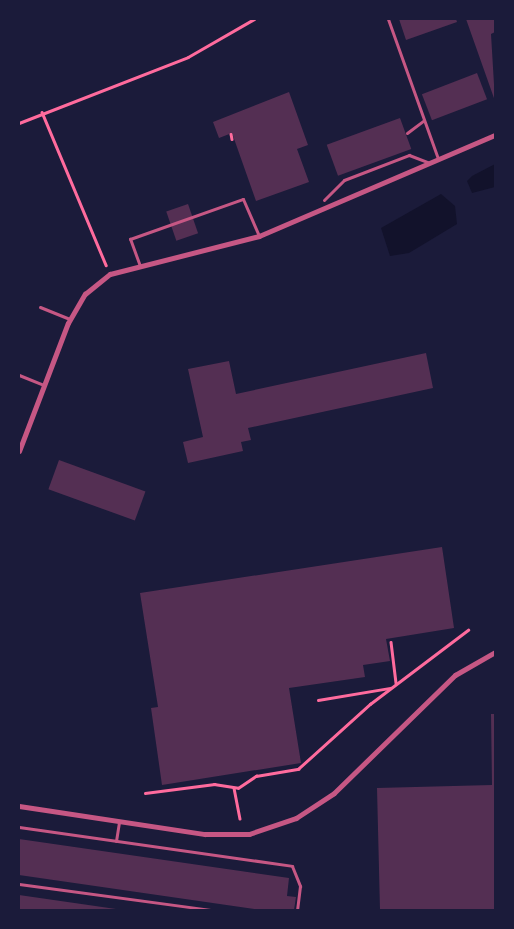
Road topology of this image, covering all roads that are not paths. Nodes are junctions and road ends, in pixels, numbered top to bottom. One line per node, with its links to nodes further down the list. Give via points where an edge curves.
1 (388, 19): 2 (lane)
2 (424, 120): 3 (lane); 5 (lane)
3 (407, 133)
4 (495, 135): 5 (street)
5 (438, 160): 6 (street)
6 (431, 163): 7 (lane, via 420,155 409,154 344,180); 8 (street)
7 (324, 200)
8 (259, 236): 9 (street); 9 (lane, via 243,199 130,239)
9 (140, 266): 11 (street, via 110,274 85,294)
10 (40, 307): 11 (lane)
11 (70, 319): 13 (street)
12 (19, 375): 13 (lane)
13 (44, 385): 14 (street)
14 (19, 451)
15 (495, 652): 17 (street, via 455,675 334,793 296,818 249,834 205,834)
16 (19, 806): 17 (street)
17 (119, 820): 19 (lane)
18 (19, 827): 19 (lane)
19 (116, 841): 22 (lane, via 292,866 300,886)
20 (19, 884): 21 (lane)
21 (212, 910)
22 (297, 910)

